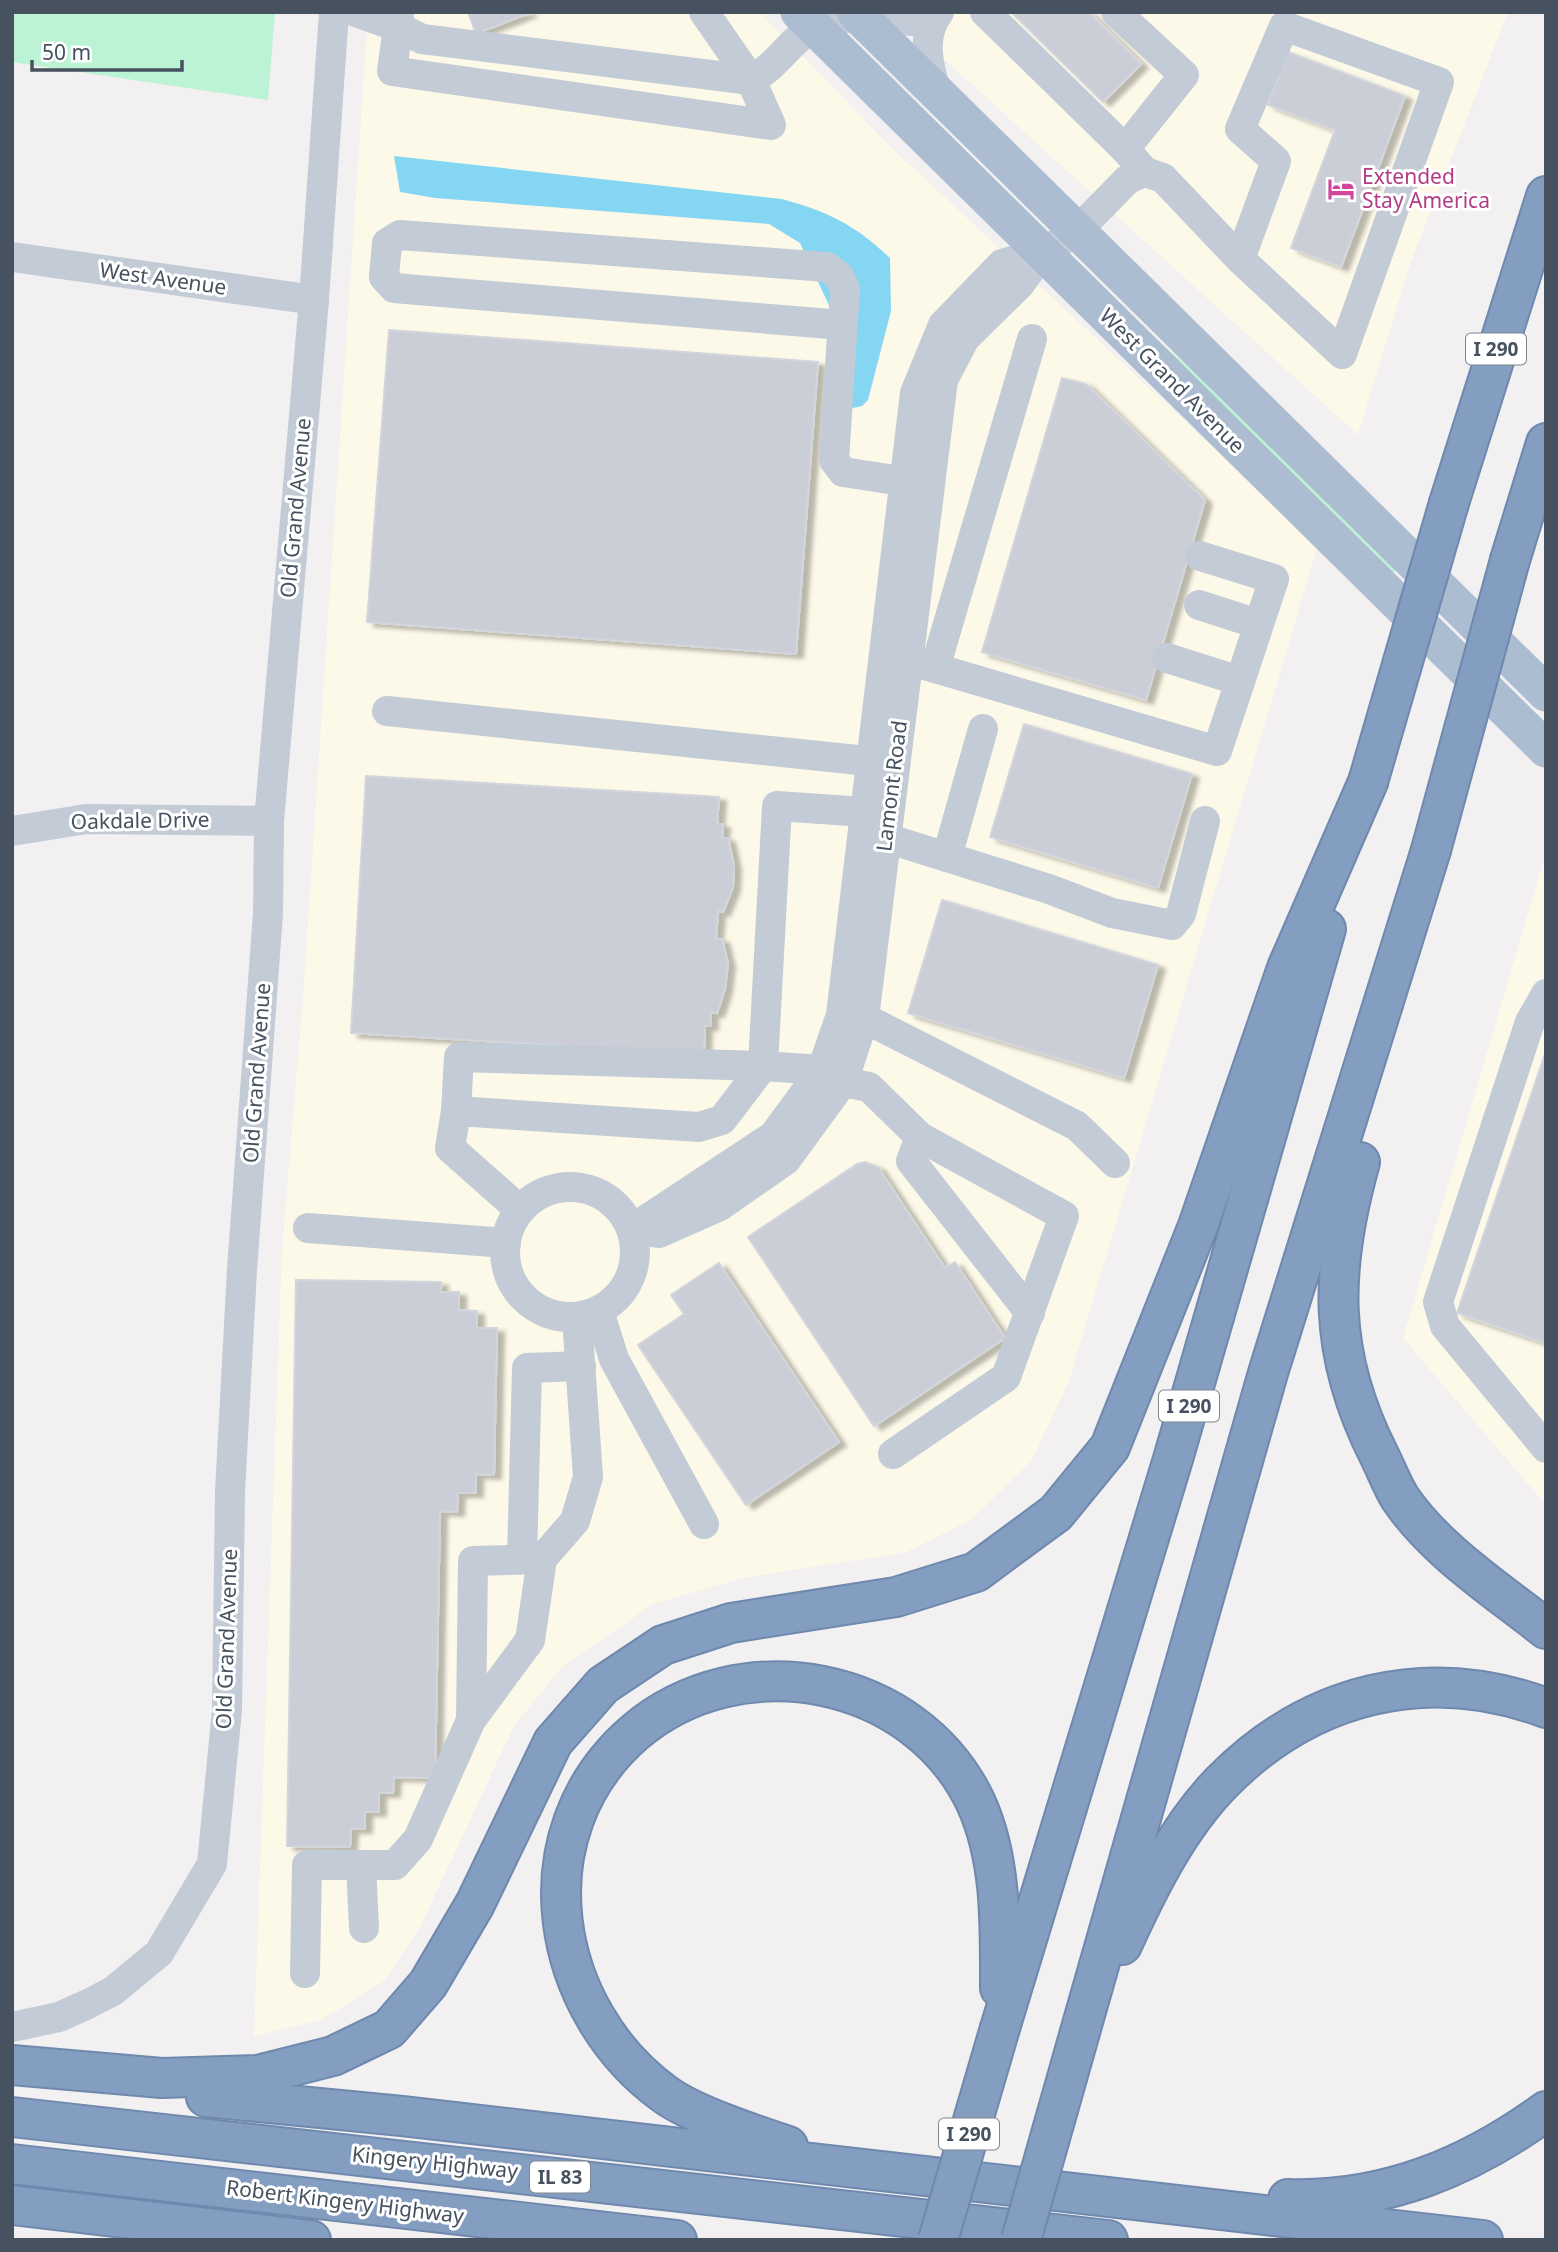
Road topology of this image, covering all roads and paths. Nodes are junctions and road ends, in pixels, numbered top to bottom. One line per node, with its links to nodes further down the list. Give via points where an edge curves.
1 (334, 12): 19 (street, Old Grand Avenue)
2 (356, 12): 8 (street)
3 (704, 12): 10 (street)
4 (985, 12): 12 (street)
5 (1116, 12): 12 (street, via 1184,75)
6 (857, 14): 7 (street); 9 (street); 11 (main road, West Grand Avenue)
7 (936, 17): 11 (street, via 926,58)
8 (398, 20): 10 (street, via 422,39); 10 (street, via 392,71 771,124)
9 (806, 20): 10 (street, via 765,73); 16 (main road, West Grand Avenue)
10 (751, 80)
11 (936, 91): 15 (main road, West Grand Avenue)
12 (1125, 149): 13 (street)
13 (1144, 172): 15 (street, Lamont Road, via 1128,178); 18 (street, via 1163,178)
14 (1546, 196): 35 (highway, I 290, bridge, via 1449,503)
15 (1077, 231): 16 (street, Lamont Road); 30 (main road, West Grand Avenue)
16 (1042, 253): 23 (street, Lamont Road, via 1020,284 965,338 943,380); 33 (main road, West Grand Avenue)
17 (12, 257): 19 (street, West Avenue)
18 (1240, 259): 18 (street, via 1276,161 1240,128 1284,26 1439,82 1342,354)
19 (314, 300): 37 (street, Old Grand Avenue)
20 (842, 326): 20 (street, via 394,288 384,277 387,243 400,235 827,267 839,276 845,289); 23 (street, via 834,460 843,472)
21 (1032, 338): 28 (street)
22 (1546, 443): 41 (highway, bridge)
23 (916, 483): 28 (street, Lamont Road)
24 (1200, 555): 26 (street, via 1274,579)
25 (1199, 605): 26 (street)
26 (1258, 624): 29 (street)
27 (1167, 658): 29 (street)
28 (909, 662): 29 (street, via 1217,751); 34 (street, Lamont Road)
29 (1240, 681)
30 (1546, 693)
31 (387, 711): 34 (street)
32 (983, 729): 42 (street)
33 (1546, 750)
34 (883, 762): 36 (street, Lamont Road); 40 (street, Lamont Road)
35 (1368, 782): 68 (highway, I 290, via 1173,1459); 70 (highway, via 1287,968 1198,1226 1110,1447 1056,1513 976,1572 897,1597 731,1623 663,1645 603,1685 553,1742 475,1904 428,1984 388,2029 333,2056 258,2075 162,2078)
36 (865, 812): 44 (street, Lamont Road); 45 (street, via 777,806)
37 (269, 821): 39 (street, Oakdale Drive, via 86,819); 67 (street, Old Grand Avenue, via 268,913 230,1492 227,1710 212,1864 159,1953 113,1991 59,2017)
38 (1205, 821): 42 (street, via 1181,914 1172,925 1112,913)
39 (12, 831)
40 (886, 838): 42 (street); 44 (street, Lamont Road)
41 (1431, 850): 61 (highway, via 1412,971 1347,1209 1339,1262 1339,1318 1348,1383 1400,1498 1436,1538); 69 (highway, via 1268,1373)
42 (947, 857)
43 (1546, 994): 57 (street, via 1530,1022 1438,1302 1445,1326)
44 (852, 1017): 46 (street, Lamont Road); 49 (street, via 1077,1126)
45 (762, 1066): 46 (street); 47 (street, via 722,1120 699,1127); 47 (street, via 459,1057)
46 (832, 1076): 48 (street, via 869,1087); 52 (street, Lamont Road, via 786,1160 712,1194 659,1233)
47 (456, 1111): 50 (street, via 450,1149)
48 (920, 1137): 54 (street, via 911,1161); 54 (street, via 1064,1216)
49 (1115, 1163)
50 (520, 1210): 52 (street, via 538,1195 581,1187 612,1202); 53 (street)
51 (308, 1228): 53 (street)
52 (632, 1229): 55 (street, via 636,1248 627,1285 615,1301)
53 (506, 1243): 55 (street, via 509,1272 523,1298 557,1317)
54 (1030, 1313): 58 (street, via 1006,1377)
55 (588, 1315): 56 (street); 59 (street)
56 (580, 1366): 60 (street, via 588,1477 575,1521); 60 (street, via 527,1368)
57 (1546, 1448)
58 (892, 1454)
59 (704, 1524)
60 (532, 1559): 63 (street, via 530,1640); 63 (street, via 473,1561)
61 (1546, 1629)
62 (1546, 1708): 69 (highway, via 1480,1688 1411,1687 1349,1702 1282,1734 1230,1775 1196,1813 1134,1919)
63 (471, 1720): 64 (street, via 418,1839 395,1865)
64 (361, 1865): 65 (street); 66 (street, via 307,1865)
65 (364, 1927)
66 (305, 1973)
67 (12, 2027)
68 (1000, 2028): 75 (highway, via 994,1858 963,1779 920,1731 885,1707 852,1693 812,1682 775,1681 742,1683 688,1699 634,1733 587,1791 564,1864 562,1929 581,1990 616,2049 669,2097 746,2132); 80 (highway, I 290, bridge)
69 (1080, 2032): 81 (highway, bridge)
70 (12, 2065)
71 (12, 2080): 75 (highway, via 402,2116)
72 (1546, 2111): 76 (highway, via 1451,2168 1380,2191 1297,2199 1130,2192)
73 (12, 2117): 82 (highway, Kingery Highway / IL 83)
74 (12, 2164): 79 (highway, Robert Kingery Highway / IL 83)
75 (849, 2168): 76 (highway)
76 (1080, 2196): 83 (highway)
77 (12, 2205): 78 (highway)
78 (311, 2240)
79 (677, 2240)
80 (938, 2240)
81 (1021, 2240)
82 (1108, 2240)
83 (1483, 2240)

